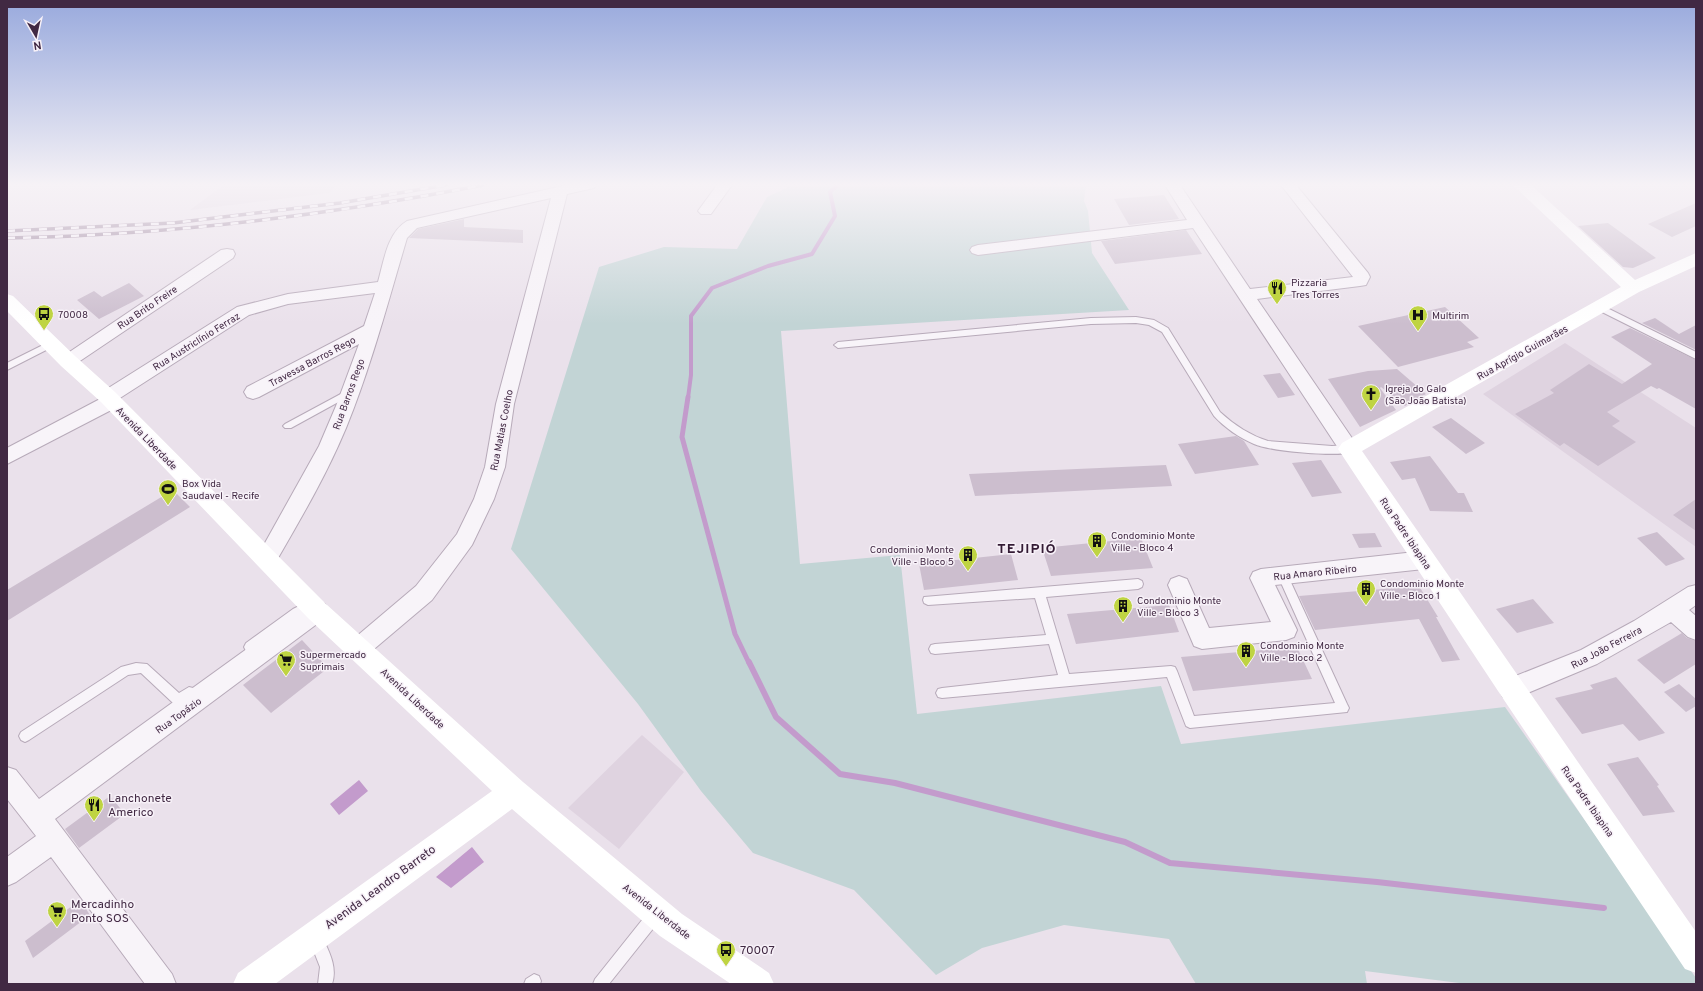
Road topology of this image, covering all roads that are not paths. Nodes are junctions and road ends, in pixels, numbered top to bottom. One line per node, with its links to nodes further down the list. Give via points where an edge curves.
1 (404, 231): 10 (street, Rua Barros Rego, via 399,238)
2 (550, 231): 39 (street, Rua Matias Coelho, via 505,404 495,467 484,499 465,539 424,593)
3 (1131, 231): 7 (street)
4 (1203, 231): 12 (street, Rua Padre Ibiapina)
5 (1325, 231): 12 (street, via 1362,277 1360,281)
6 (1571, 231): 11 (main road)
7 (978, 250)
8 (226, 254): 19 (street, Rua Brito Freire)
9 (1696, 259): 11 (main road, Rua Aprígio Guimarães)
10 (384, 286): 15 (street, Rua Barros Rego); 23 (street, Rua Austriclínio Ferraz, via 288,299 243,311)
11 (1633, 288): 14 (main road, Rua Aprígio Guimarães)
12 (1246, 295): 25 (street, Rua Padre Ibiapina)
13 (7, 300): 16 (main road, Avenida Liberdade)
14 (1601, 308): 18 (lane); 25 (main road, Rua Aprígio Guimarães)
15 (370, 330): 21 (street, Travessa Barros Rego); 22 (street, Rua Barros Rego)
16 (51, 344): 19 (main road, Avenida Liberdade); 20 (lane)
17 (838, 345): 25 (lane, via 1091,321 1151,322 1165,330 1217,414 1225,422 1258,442 1268,445)
18 (1696, 356)
19 (68, 361): 23 (main road, Avenida Liberdade)
20 (7, 367)
21 (253, 392)
22 (350, 392): 24 (lane); 27 (street, Rua Barros Rego, via 336,430)
23 (110, 399): 26 (street, Rua Austriclínio Ferraz); 27 (main road, Avenida Liberdade)
24 (288, 426)
25 (1349, 449): 28 (main road, Rua Padre Ibiapina)
26 (7, 457)
27 (267, 559): 35 (main road, Avenida Liberdade)
28 (1424, 560): 29 (street, Rua Amaro Ribeiro); 42 (main road, Rua Padre Ibiapina)
29 (1283, 576): 31 (street, Rua Amaro Ribeiro, via 1261,578 1286,630 1202,639); 41 (lane, via 1343,708 1190,722 1171,671)
30 (1138, 584): 32 (lane)
31 (1179, 585)
32 (1039, 593): 34 (lane); 38 (lane)
33 (1696, 594): 36 (street, Rua João Ferreira)
34 (928, 600)
35 (314, 608): 39 (main road, Avenida Liberdade); 44 (lane, via 297,612 183,697 176,698 143,668 136,668 125,671); 47 (street, Rua Topázio)
36 (1672, 609): 37 (street); 42 (street, Rua João Ferreira, via 1589,657)
37 (1696, 630)
38 (1053, 639): 40 (lane); 41 (lane)
39 (359, 648): 46 (main road, Avenida Liberdade)
40 (935, 649)
41 (1065, 680): 43 (lane)
42 (1511, 689): 52 (main road, Rua Padre Ibiapina)
43 (942, 692)
44 (25, 736)
45 (7, 779): 47 (street)
46 (512, 792): 50 (main road, Avenida Liberdade); 51 (main road, Avenida Leandro Barreto)
47 (37, 816): 48 (street)
48 (54, 839): 49 (street); 53 (street)
49 (7, 873)
50 (657, 913): 56 (lane); 57 (main road, Avenida Liberdade)
51 (314, 935): 54 (main road, Avenida Leandro Barreto); 55 (lane, via 327,964 328,976)
52 (1696, 958)
53 (162, 984)
54 (249, 984)
55 (325, 984)
56 (600, 984)
57 (758, 984)

